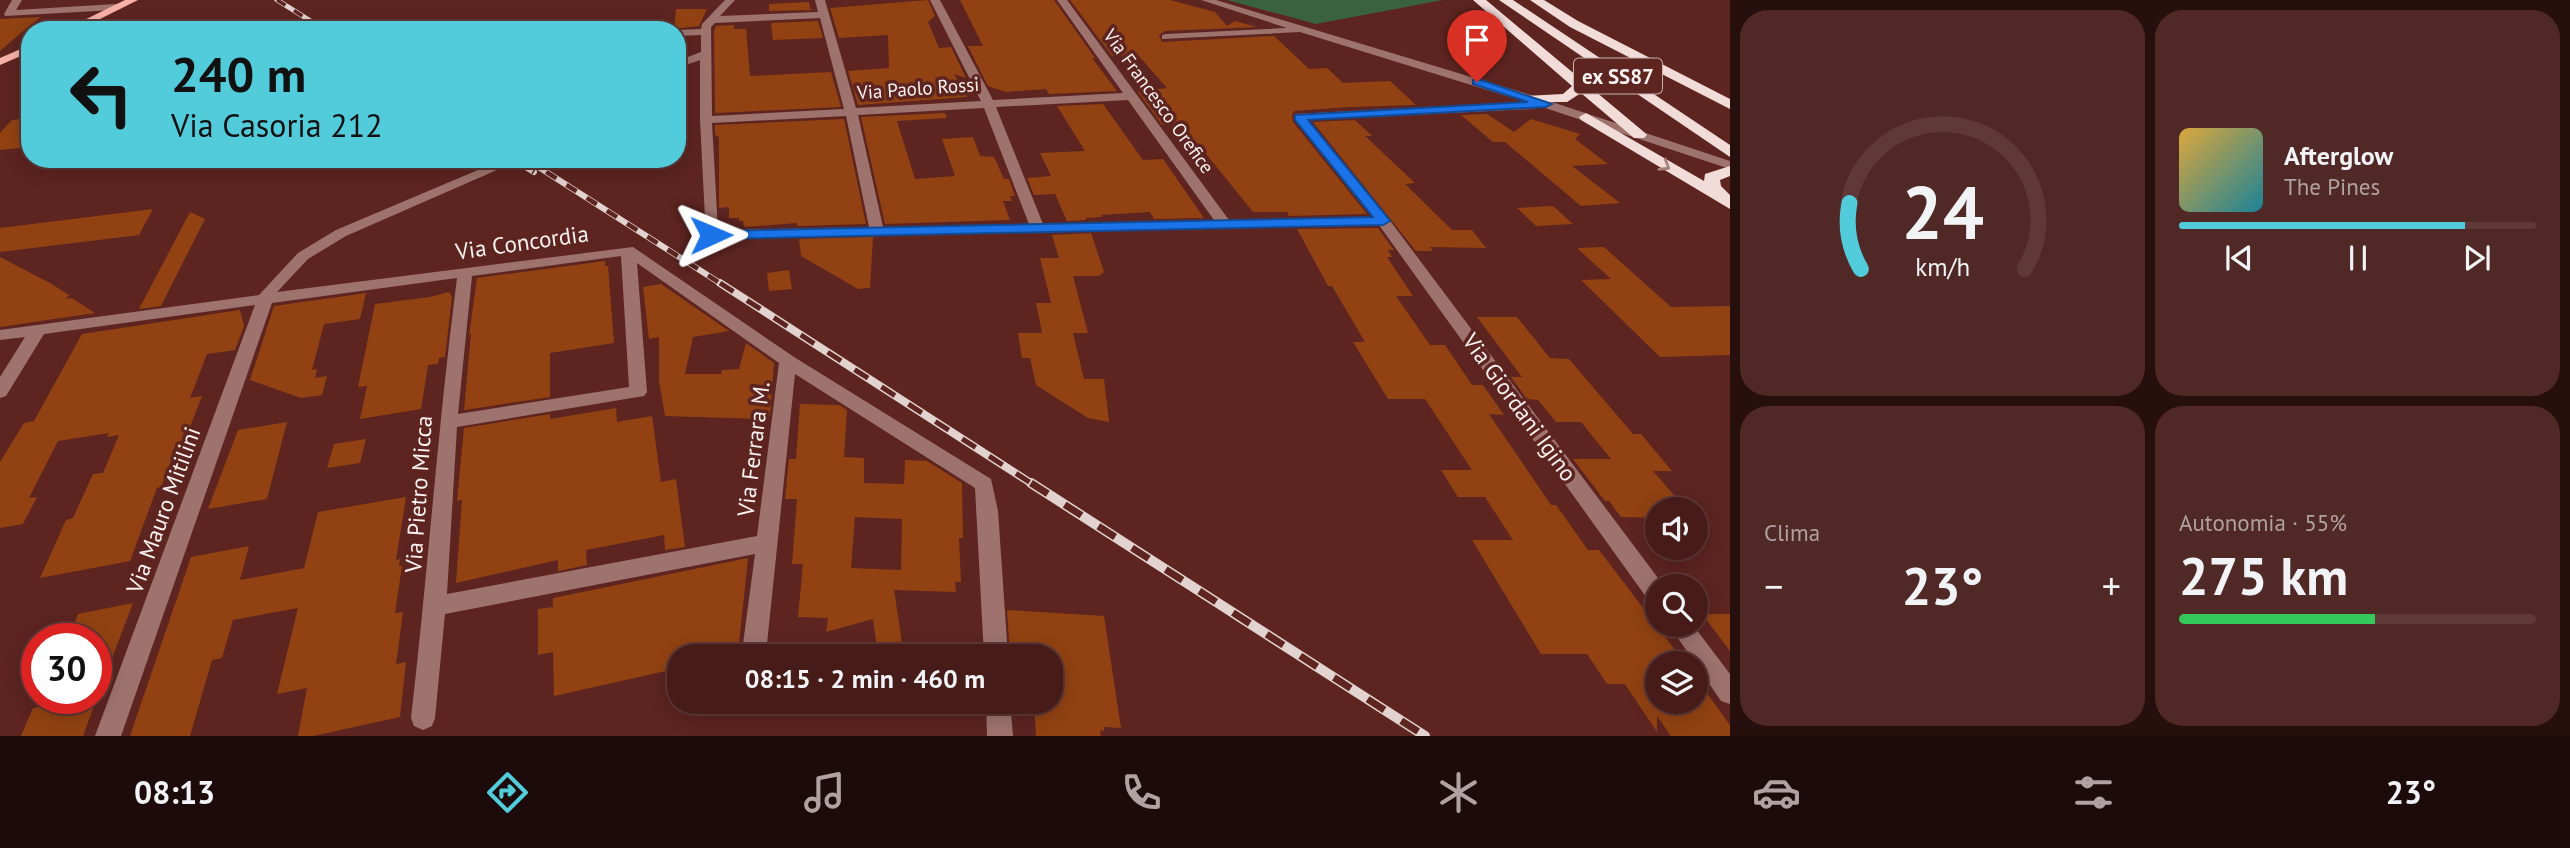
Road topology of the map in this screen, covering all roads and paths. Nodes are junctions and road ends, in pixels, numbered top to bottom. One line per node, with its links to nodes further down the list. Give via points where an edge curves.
1 (17, 0): 12 (street, via 9,14)
2 (133, 0): 12 (main road)
3 (730, 0): 15 (street)
4 (820, 0): 13 (street)
5 (935, 0): 26 (street)
6 (1062, 0): 24 (street, Via Francesco Orefice)
7 (1206, 0): 16 (street)
8 (1479, 0): 23 (highway)
9 (1505, 0): 34 (highway, ex SS87)
10 (1523, 0): 33 (highway, ex SS87)
11 (1536, 0): 28 (highway)
12 (116, 7): 14 (main road)
13 (824, 15): 15 (street); 29 (street)
14 (87, 21)
15 (709, 26): 17 (street); 20 (street)
16 (1309, 30): 18 (street); 25 (street)
17 (686, 31)
18 (1166, 37)
19 (21, 52): 22 (main road)
20 (705, 54): 21 (street); 31 (street)
21 (686, 61)
22 (0, 62)
23 (1581, 86): 25 (highway, via 1567,98); 32 (highway)
24 (1132, 96): 26 (street, Via Paolo Rossi); 40 (street, Via Francesco Orefice)
25 (1530, 99): 27 (street)
26 (988, 103): 29 (street, Via Paolo Rossi); 41 (street)
27 (1546, 104): 30 (street); 39 (street, Via Giordani Igino, via 1299,117)
28 (1730, 104)
29 (851, 112): 31 (street, Via Paolo Rossi); 42 (street)
30 (1586, 117): 32 (street); 38 (highway, one-way to 38)
31 (706, 120): 42 (street, via 711,235)
32 (1639, 135): 35 (street)
33 (1730, 137)
34 (1730, 152)
35 (1730, 165)
36 (494, 168): 45 (street, Via Mauro Mitilini, via 327,241 303,256)
37 (1730, 171): 38 (highway, via 1711,177 1713,188)
38 (1730, 204)
39 (1383, 221): 40 (street); 52 (street, Via Giordani Igino)
40 (1225, 225): 41 (street)
41 (1037, 227): 42 (street)
42 (877, 231)
43 (628, 250): 44 (street, Via Concordia); 48 (street); 50 (street, via 638,392)
44 (465, 273): 45 (street, Via Concordia); 50 (street, Via Pietro Micca)
45 (264, 300): 46 (street, Via Concordia); 60 (street, Via Mauro Mitilini)
46 (38, 330): 47 (street, Via Concordia); 49 (street)
47 (0, 335)
48 (788, 361): 51 (street, Via Ferrara M.); 56 (street, via 984,484)
49 (0, 392)
50 (448, 422): 53 (street, Via Pietro Micca)
51 (766, 543): 53 (street); 55 (street, Via Ferrara M.)
52 (1645, 578)
53 (435, 606): 59 (street, Via Pietro Micca)
54 (1689, 637): 57 (street)
55 (755, 644)
56 (995, 644)
57 (1730, 693)
58 (999, 714): 61 (street)
59 (423, 718)
60 (108, 736)
61 (1000, 736)

